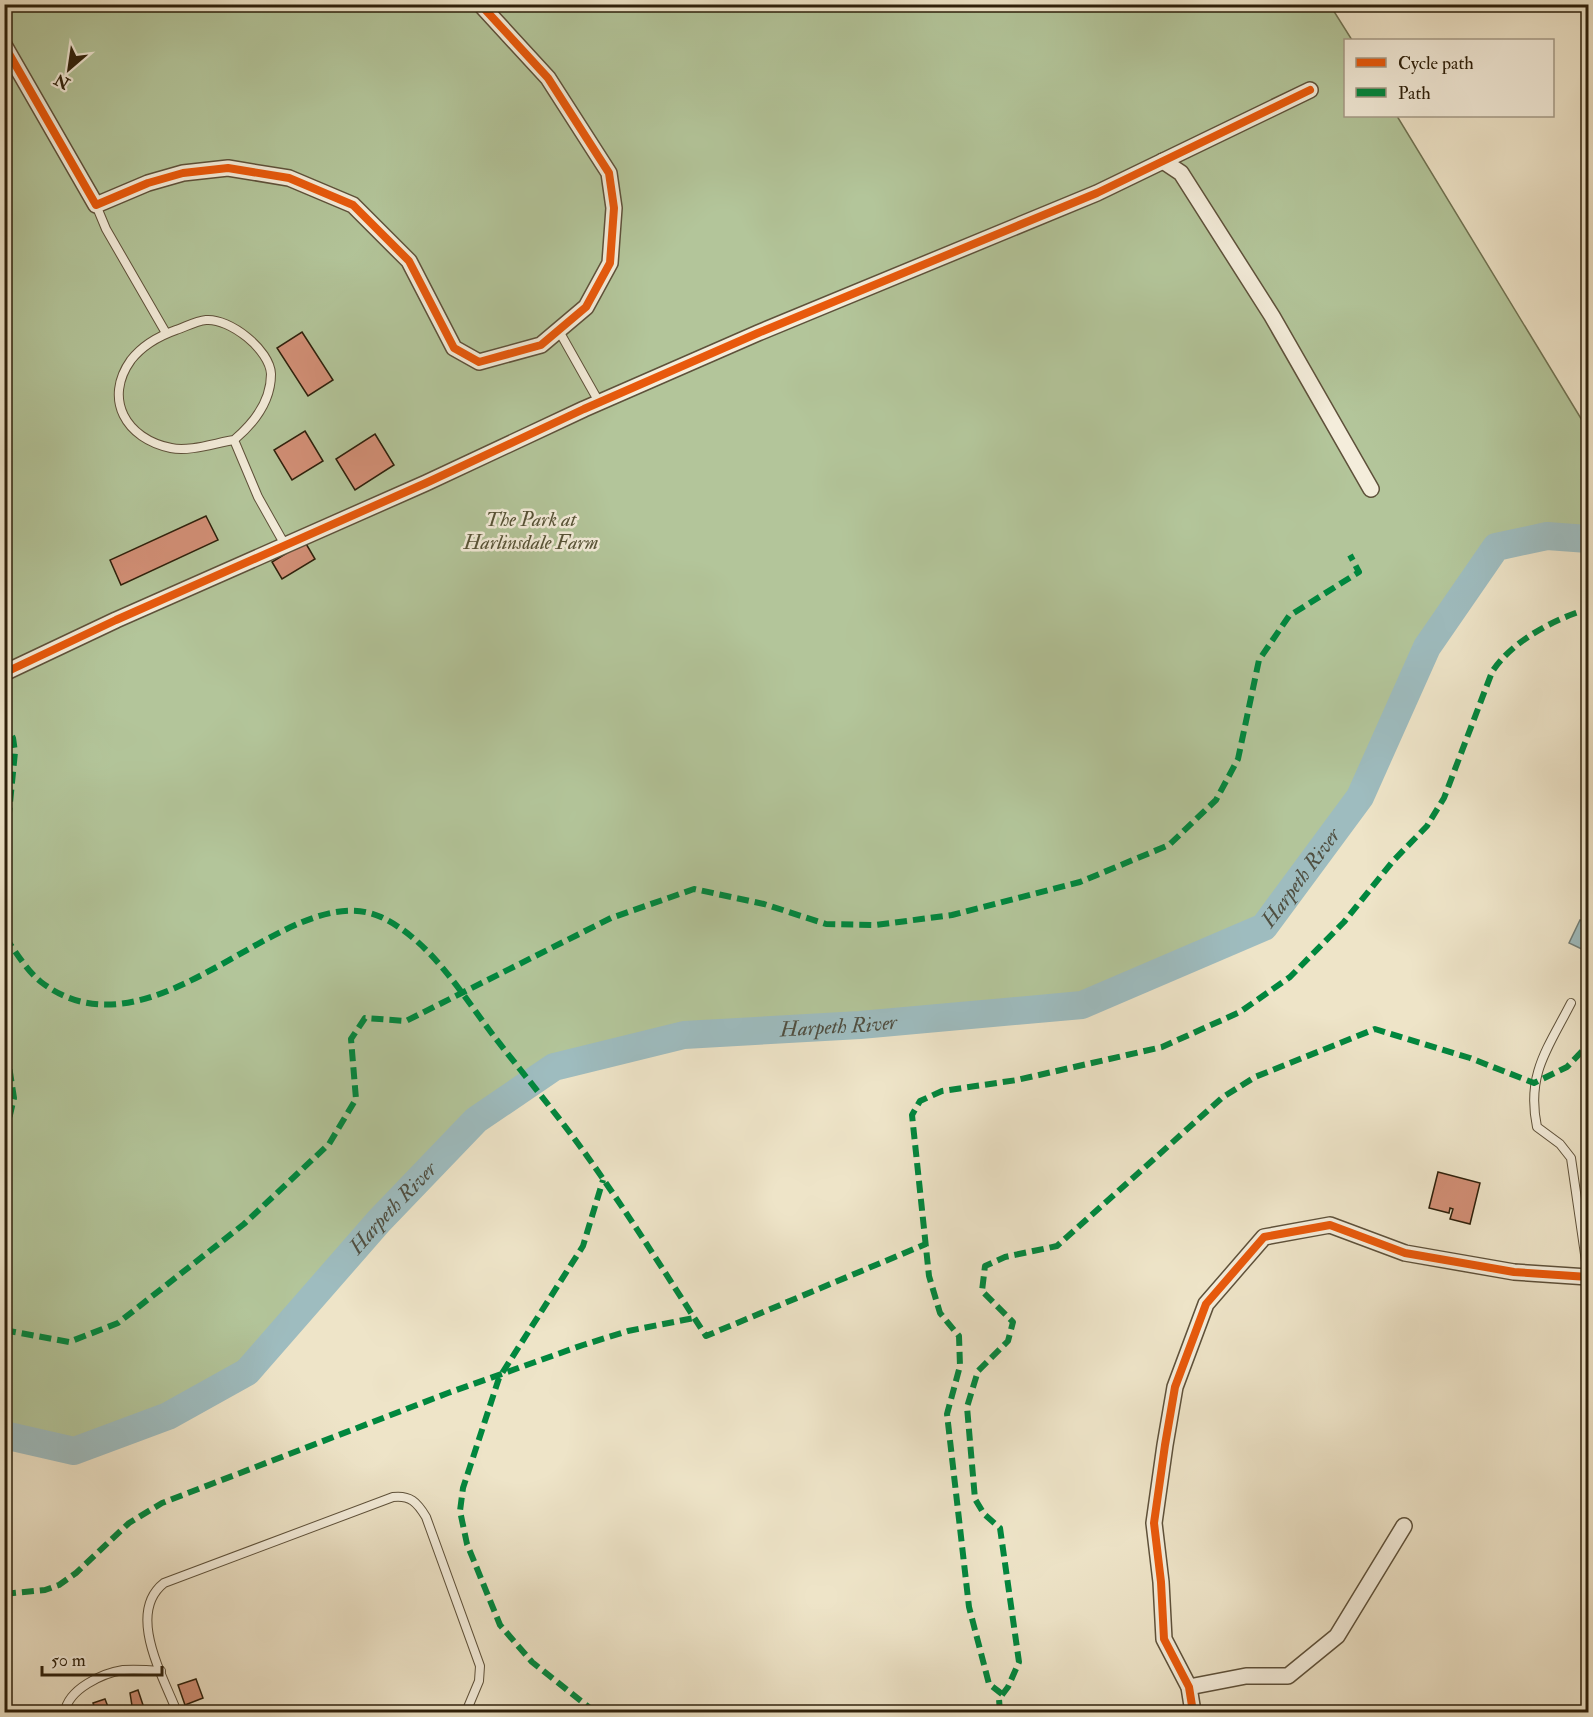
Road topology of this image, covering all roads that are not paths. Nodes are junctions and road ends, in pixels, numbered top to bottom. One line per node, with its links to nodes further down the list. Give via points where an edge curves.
1 (480, 4): 6 (street, via 548,78 609,173 614,208 610,263 586,308)
2 (4, 45): 5 (street)
3 (1310, 90): 4 (street)
4 (1163, 161): 8 (street, via 1097,193); 10 (street, via 1181,173 1272,316)
5 (96, 205): 6 (street, via 183,173 228,168 289,178 353,206 409,261 454,348 462,353 479,362 542,345); 7 (lane)
6 (559, 332): 8 (lane)
7 (166, 333): 9 (lane, via 206,320 219,322 246,333 270,368 267,394 253,424); 9 (lane, via 137,353 121,375 117,398 121,410 144,436 173,448)
8 (599, 402): 11 (street)
9 (234, 440): 11 (lane, via 258,497)
10 (1371, 489)
11 (285, 545): 12 (street)
12 (4, 673)
13 (1571, 1003): 14 (lane, via 1536,1072 1532,1104 1536,1127 1560,1144 1571,1158)
14 (1588, 1276): 17 (street, via 1514,1272 1405,1253 1330,1226 1264,1237 1206,1304 1176,1387 1165,1445 1154,1523 1164,1639)
15 (1404, 1526): 17 (street, via 1337,1636 1288,1676 1246,1676)
16 (161, 1671): 18 (lane, via 106,1674 72,1697); 19 (lane); 20 (lane, via 149,1636 146,1611 151,1596 164,1583 393,1497 408,1497 426,1517 480,1666 479,1681)
17 (1189, 1687): 21 (street)
18 (65, 1713)
19 (177, 1713)
20 (466, 1713)
21 (1193, 1713)

